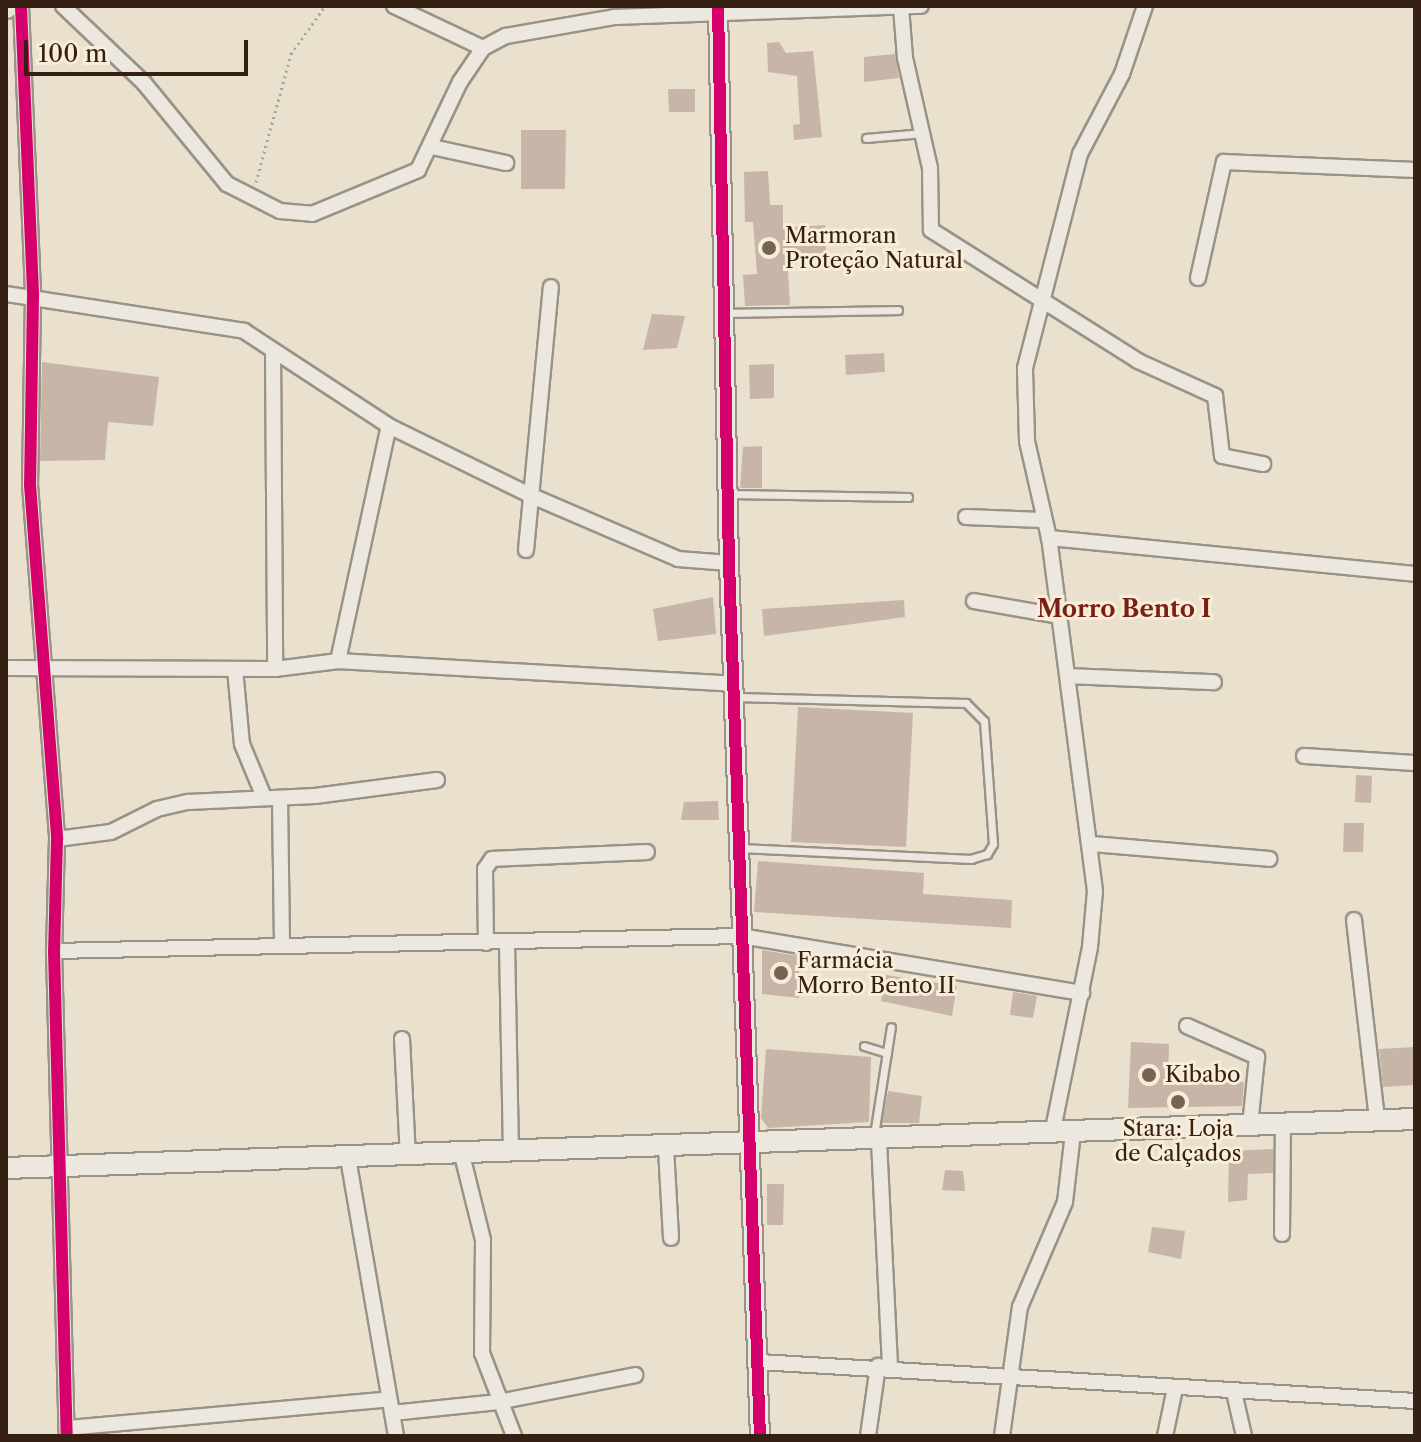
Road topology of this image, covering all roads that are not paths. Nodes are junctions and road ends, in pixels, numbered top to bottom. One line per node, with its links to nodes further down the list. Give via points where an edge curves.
1 (21, 6): 17 (street)
2 (63, 6): 11 (street, via 144,83 206,165 251,199 280,211 331,209 418,170)
3 (394, 6): 8 (street)
4 (921, 6): 6 (street)
5 (1145, 6): 18 (street, via 1122,74 1080,154)
6 (901, 7): 7 (street); 9 (street, via 905,58)
7 (718, 8): 8 (street, via 574,20 506,36); 20 (street)
8 (483, 48): 11 (street, via 460,82)
9 (925, 133): 10 (lane); 18 (street, via 931,230)
10 (866, 138)
11 (432, 147): 12 (street)
12 (506, 163)
13 (1415, 170): 14 (street, via 1224,162)
14 (1198, 278)
15 (551, 287): 25 (street)
16 (6, 294): 17 (street)
17 (33, 296): 21 (street, via 244,331); 37 (street, via 30,485)
18 (1042, 298): 23 (street, via 1138,361 1215,396 1222,456); 28 (street, via 1029,341 1025,397)
19 (898, 310): 20 (lane)
20 (726, 313): 24 (street)
21 (273, 351): 22 (street); 39 (street)
22 (389, 426): 25 (street); 35 (street)
23 (1263, 464)
24 (728, 494): 26 (lane); 31 (street)
25 (532, 496): 30 (street); 31 (street, via 678,559)
26 (908, 497)
27 (966, 517): 28 (street)
28 (1042, 520): 29 (street)
29 (1049, 538): 32 (street); 34 (street)
30 (526, 550)
31 (729, 563): 42 (street)
32 (1415, 574)
33 (974, 601): 34 (street)
34 (1059, 616): 40 (street)
35 (338, 661): 39 (street); 42 (street)
36 (6, 668): 37 (street)
37 (46, 669): 38 (street); 48 (street)
38 (235, 669): 39 (street); 46 (street, via 242,744)
39 (275, 669)
40 (1068, 676): 41 (street); 49 (street)
41 (1214, 682)
42 (733, 690): 50 (street); 50 (lane, via 966,703 984,721 993,844 987,854 971,859)
43 (1304, 756): 44 (street)
44 (1415, 763)
45 (437, 780): 47 (street)
46 (264, 797): 47 (street); 48 (street, via 188,802 157,809 111,832)
47 (280, 799): 55 (street)
48 (57, 839): 58 (street)
49 (1092, 844): 52 (street); 59 (street, via 1095,891)
50 (738, 848): 54 (street)
51 (647, 852): 56 (street, via 492,859 485,869)
52 (1269, 859)
53 (1354, 920): 66 (street)
54 (741, 936): 57 (street); 59 (street); 72 (street)
55 (282, 943): 56 (street); 58 (street)
56 (486, 943): 57 (street)
57 (507, 944): 74 (street)
58 (54, 951): 78 (street)
59 (1082, 993): 70 (street)
60 (1187, 1026): 68 (street, via 1257,1057)
61 (891, 1027): 64 (lane)
62 (402, 1039): 76 (street)
63 (864, 1046): 64 (lane)
64 (887, 1053): 71 (lane)
65 (1415, 1119): 66 (main road)
66 (1377, 1120): 67 (main road)
67 (1283, 1124): 68 (main road); 80 (street)
68 (1250, 1126): 69 (main road)
69 (1073, 1133): 70 (main road); 85 (street, via 1065,1202 1026,1286)
70 (1052, 1134): 71 (main road)
71 (876, 1141): 72 (main road); 83 (street)
72 (752, 1146): 73 (main road); 82 (street)
73 (666, 1148): 74 (main road); 81 (street)
74 (511, 1153): 75 (main road)
75 (462, 1155): 76 (main road); 89 (street, via 483,1240 480,1335)
76 (408, 1156): 77 (main road)
77 (348, 1158): 78 (main road); 90 (street)
78 (60, 1165): 79 (main road); 91 (street)
79 (6, 1168)
80 (1282, 1234)
81 (671, 1238)
82 (759, 1362): 83 (street); 94 (street)
83 (884, 1367): 85 (street); 95 (street)
84 (635, 1375): 89 (street)
85 (1007, 1375): 86 (street); 96 (street)
86 (1175, 1388): 87 (street); 97 (street)
87 (1234, 1392): 88 (street); 98 (street)
88 (1415, 1401)
89 (498, 1402): 90 (street); 93 (street)
90 (391, 1406): 91 (street); 92 (street)
91 (67, 1432)
92 (396, 1436)
93 (514, 1436)
94 (760, 1436)
95 (868, 1436)
96 (1002, 1436)
97 (1165, 1436)
98 (1244, 1436)

